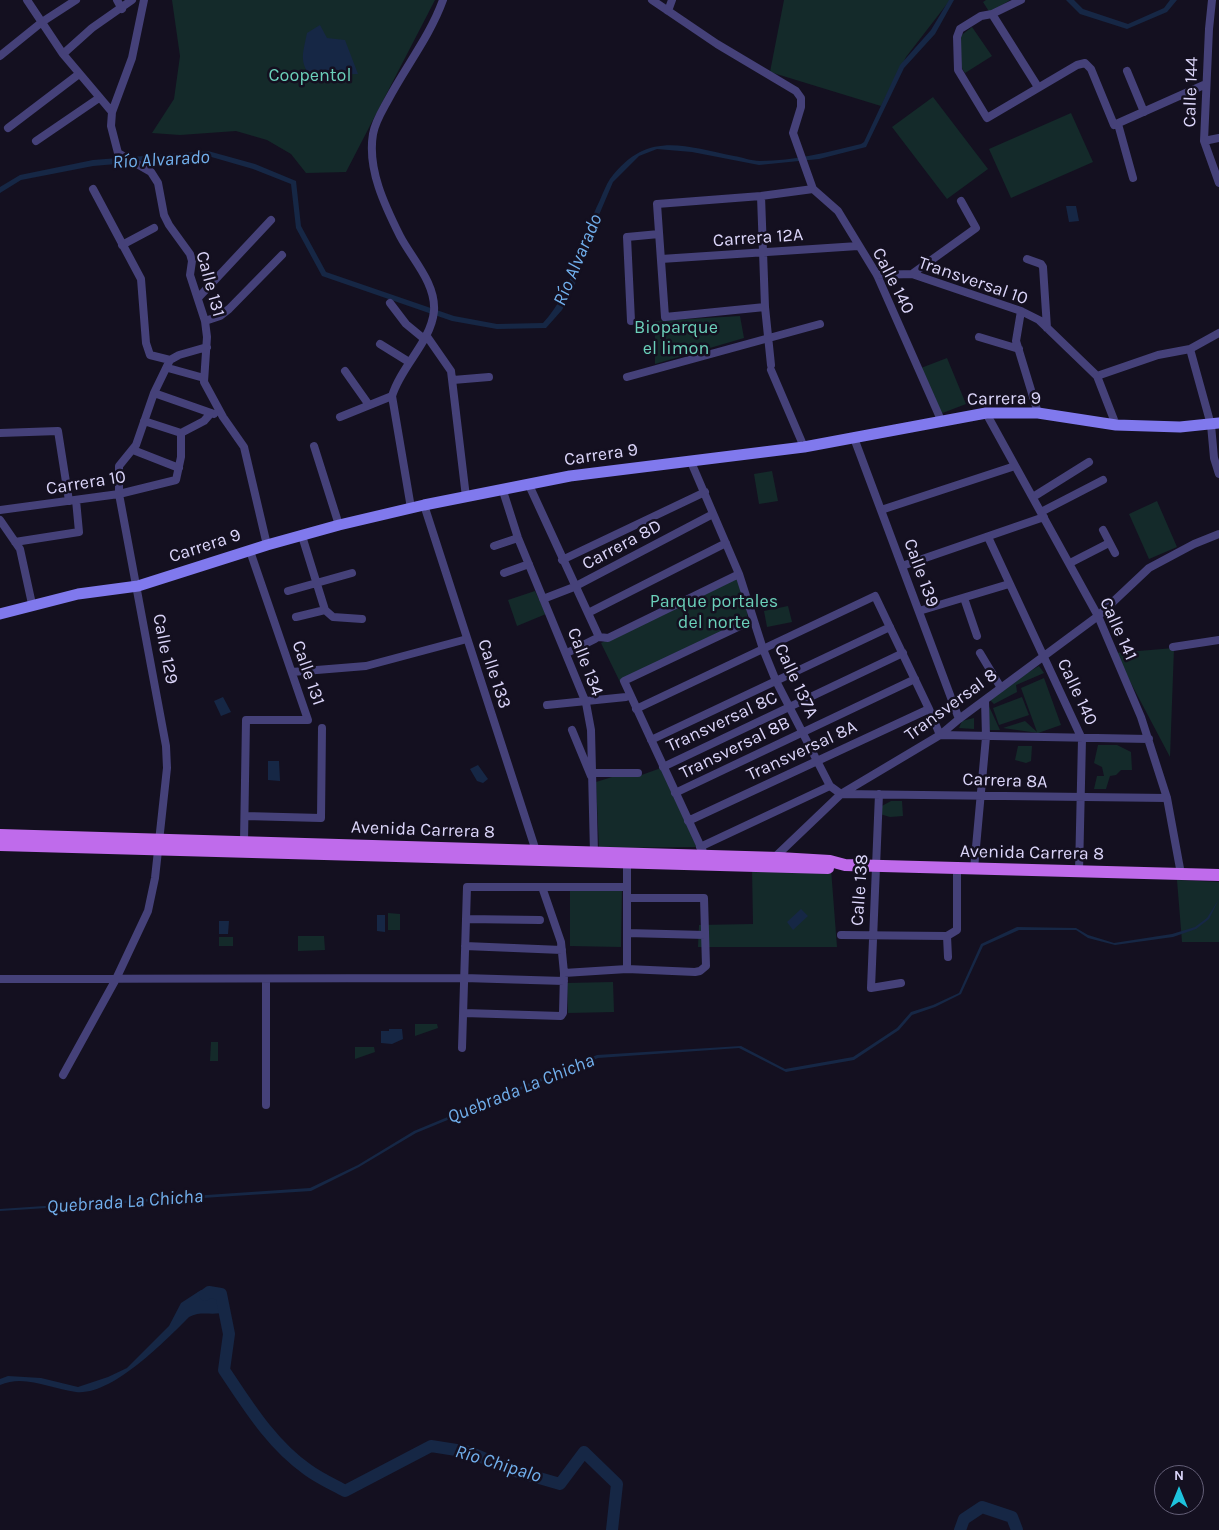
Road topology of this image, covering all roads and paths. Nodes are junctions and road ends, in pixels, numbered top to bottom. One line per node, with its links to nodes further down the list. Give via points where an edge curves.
1 (27, 0): 14 (street)
2 (76, 0): 14 (street)
3 (117, 0): 11 (street)
4 (132, 0): 11 (street)
5 (144, 0): 22 (street, via 132,58)
6 (443, 0): 55 (street, via 435,23 395,87 373,134 374,173 400,236 433,294 434,312)
7 (652, 0): 12 (street, Calle 140)
8 (672, 0): 12 (street)
9 (1021, 0): 13 (street)
10 (1212, 0): 19 (street, Calle 144)
11 (122, 9): 15 (street, via 92,28)
12 (668, 11): 32 (street, Calle 140, via 796,91 801,98 793,133)
13 (992, 14): 20 (street); 20 (street, via 980,16 958,32 958,70 987,118)
14 (42, 22): 15 (street); 16 (street)
15 (63, 54): 18 (street)
16 (0, 56)
17 (1127, 71): 23 (street)
18 (79, 74): 21 (street); 25 (street)
19 (1206, 84): 23 (street); 28 (street, Calle 144)
20 (1038, 87): 24 (street, via 1085,63 1091,69)
21 (99, 98): 22 (street); 27 (street)
22 (112, 112): 46 (street, Calle 131, via 110,126 118,153 151,172 158,183 168,225 190,254 190,275)
23 (1144, 112): 24 (street)
24 (1116, 124): 29 (street)
25 (8, 128)
26 (1219, 138): 28 (street)
27 (36, 141)
28 (1204, 141): 30 (street, Calle 144)
29 (1133, 178)
30 (1219, 183)
31 (93, 189): 38 (street)
32 (813, 189): 33 (street); 39 (street, Calle 140, via 838,210)
33 (761, 196): 37 (street, via 657,204); 40 (street)
34 (961, 201): 44 (street, via 976,228)
35 (271, 220): 46 (street)
36 (154, 228): 38 (street)
37 (659, 234): 42 (street); 51 (street, via 627,237)
38 (122, 245): 62 (street, via 143,288 146,343 150,354)
39 (858, 246): 40 (street, Carrera 12A); 45 (street, Calle 140)
40 (764, 252): 42 (street, Carrera 12A); 48 (street)
41 (282, 255): 50 (street, via 229,309)
42 (661, 259): 48 (street, via 664,317)
43 (1027, 259): 53 (street, via 1043,267)
44 (912, 274): 45 (street, Transversal 10); 49 (street, Transversal 10)
45 (877, 275): 79 (street, Calle 140)
46 (198, 298): 50 (street, Calle 131)
47 (390, 303): 55 (street, via 406,324)
48 (765, 307): 56 (street)
49 (1021, 311): 53 (street, Transversal 10); 60 (street, via 1016,332)
50 (205, 321): 59 (street, Calle 131)
51 (631, 321)
52 (820, 324): 56 (street)
53 (1047, 328): 66 (street, Transversal 10)
54 (1219, 334): 61 (street)
55 (425, 336): 63 (street); 70 (street, via 451,371)
56 (768, 337): 68 (street); 87 (street, via 771,367)
57 (979, 337): 60 (street)
58 (380, 344): 63 (street)
59 (207, 347): 62 (street, via 179,354); 69 (street, Calle 131)
60 (1018, 349): 76 (street)
61 (1190, 349): 66 (street, via 1158,355); 82 (street)
62 (170, 360): 64 (street)
63 (409, 362): 72 (street)
64 (168, 368): 69 (street); 71 (street)
65 (345, 371): 73 (street)
66 (1096, 376): 81 (street)
67 (489, 377): 70 (street)
68 (627, 377)
69 (204, 378): 77 (street)
70 (453, 380): 99 (street)
71 (154, 393): 74 (street); 80 (street)
72 (392, 396): 73 (street); 103 (street)
73 (370, 405): 78 (street)
74 (211, 413): 77 (street); 84 (street, via 204,421)
75 (986, 413): 76 (street, Carrera 9); 79 (street, Carrera 9); 91 (street, Calle 141)
76 (1038, 413): 81 (street, Carrera 9)
77 (223, 417): 118 (street, via 246,455)
78 (340, 417)
79 (941, 420): 85 (street, Carrera 9)
80 (144, 421): 84 (street); 88 (street)
81 (1116, 425): 82 (street, Carrera 9)
82 (1216, 425): 93 (street, via 1214,458)
83 (0, 433): 101 (street, via 56,431 60,435)
84 (181, 433): 92 (street)
85 (854, 438): 87 (street, Carrera 9); 105 (street, Calle 139)
86 (314, 446): 109 (street)
87 (804, 447): 89 (street, Carrera 9)
88 (133, 450): 92 (street); 98 (street, Calle 129, via 119,466)
89 (691, 462): 95 (street, Carrera 9, via 620,469); 97 (street, Calle 137A)
90 (1089, 462): 100 (street)
91 (1015, 466): 100 (street, Calle 141); 105 (street)
92 (179, 468): 98 (street, Carrera 10, via 176,480)
93 (1219, 474)
94 (1103, 480): 107 (street)
95 (529, 485): 96 (street, Carrera 9); 122 (street)
96 (503, 491): 99 (street, Carrera 9); 114 (street, Calle 134)
97 (705, 492): 106 (street, Calle 137A); 122 (street)
98 (119, 494): 101 (street, Carrera 10); 131 (street, Calle 129)
99 (466, 497): 102 (street, Carrera 9)
100 (1033, 497): 107 (street, Calle 141)
101 (73, 501): 104 (street, Carrera 10); 115 (street, via 79,532)
102 (424, 505): 103 (street, Carrera 9); 147 (street, Calle 133)
103 (411, 508): 109 (street, Carrera 9)
104 (0, 510)
105 (881, 510): 125 (street, Calle 139)
106 (713, 514): 116 (street, Calle 137A); 132 (street, Carrera 8D)
107 (1043, 515): 113 (street); 123 (street, Calle 141)
108 (0, 520): 115 (street)
109 (339, 525): 112 (street, Carrera 9)
110 (1103, 530): 117 (street)
111 (1219, 534): 141 (street, Transversal 8, via 1161,560)
112 (302, 536): 118 (street, Carrera 9); 129 (street)
113 (988, 537): 125 (street); 130 (street, Calle 140)
114 (518, 538): 119 (street); 124 (street, Calle 134)
115 (15, 542): 136 (street, via 24,559)
116 (726, 543): 128 (street, Calle 137A); 139 (street)
117 (1109, 543): 121 (street); 123 (street)
118 (267, 544): 120 (street, Carrera 9)
119 (494, 546)
120 (250, 551): 131 (street, Carrera 9); 156 (street, Calle 131)
121 (1115, 552)
122 (562, 560): 132 (street)
123 (1070, 563): 141 (street, Calle 141)
124 (529, 564): 127 (street); 135 (street, Calle 134)
125 (902, 566): 138 (street, Calle 139)
126 (352, 572): 129 (street)
127 (504, 573)
128 (739, 574): 139 (street, via 608,638 599,637); 144 (street, Calle 137A)
129 (317, 582): 133 (street); 137 (street)
130 (1009, 584): 134 (street); 155 (street, Calle 140)
131 (138, 586): 136 (street, Carrera 9); 191 (street, Calle 129, via 166,746)
132 (574, 587): 135 (street, Carrera 8D); 139 (street)
133 (288, 591)
134 (964, 598): 138 (street); 146 (street)
135 (543, 599): 152 (street, Calle 134)
136 (32, 604): 140 (street, Carrera 9)
137 (325, 610): 142 (street); 143 (street, via 333,617)
138 (918, 610): 167 (street, Calle 139)
139 (588, 613)
140 (0, 614)
141 (1098, 616): 155 (street, Transversal 8); 174 (street, Calle 141)
142 (296, 617)
143 (362, 619)
144 (753, 620): 151 (street, Calle 137A); 165 (street, via 624,681)
145 (890, 627): 151 (street, via 875,596); 153 (street); 158 (street)
146 (977, 636)
147 (467, 639): 156 (street, via 366,666); 193 (street, Calle 133)
148 (595, 639): 152 (street)
149 (1219, 640): 150 (street)
150 (1173, 646)
151 (763, 649): 158 (street, Calle 137A); 165 (street)
152 (566, 653): 162 (street, Calle 134)
153 (902, 653): 157 (street); 164 (street, Transversal 8C)
154 (980, 653): 159 (street)
155 (1044, 656): 159 (street, Transversal 8); 173 (street, Calle 140)
156 (292, 672): 187 (street, Calle 131, via 308,720 249,719 246,723)
157 (915, 679): 166 (street); 170 (street, Transversal 8B)
158 (776, 681): 164 (street, Calle 137A); 175 (street)
159 (1001, 688): 161 (street, Transversal 8)
160 (626, 697): 162 (street)
161 (985, 700): 167 (street, Transversal 8); 172 (street)
162 (586, 703): 163 (street); 179 (street, Calle 134)
163 (547, 705)
164 (789, 707): 170 (street, Calle 137A); 177 (street, Transversal 8C)
165 (636, 709): 175 (street)
166 (930, 709): 171 (street); 176 (street, Transversal 8A)
167 (959, 719): 171 (street, Transversal 8)
168 (322, 728): 187 (street, via 321,818)
169 (572, 730): 179 (street)
170 (803, 732): 176 (street, Calle 137A); 181 (street, Transversal 8B)
171 (940, 735): 172 (street); 182 (street, Transversal 8)
172 (986, 737): 173 (street); 184 (street)
173 (1082, 739): 174 (street); 185 (street, Calle 140)
174 (1148, 739): 186 (street, Calle 141)
175 (651, 740): 177 (street)
176 (817, 760): 180 (street, Calle 137A); 188 (street, Transversal 8A)
177 (663, 767): 181 (street)
178 (638, 773): 179 (street)
179 (593, 777): 195 (street, Calle 134)
180 (830, 786): 182 (street, Calle 137A); 194 (street)
181 (675, 793): 188 (street)
182 (841, 794): 183 (street, Carrera 8A); 196 (street, Transversal 8)
183 (879, 794): 184 (street, Carrera 8A); 199 (street, Calle 138)
184 (981, 795): 185 (street, Carrera 8A); 201 (street)
185 (1083, 798): 186 (street, Carrera 8A); 202 (street, Calle 140)
186 (1167, 798): 203 (street, Calle 141)
187 (245, 816): 190 (street)
188 (688, 821): 194 (street)
189 (0, 835): 191 (main road, Avenida Carrera 8)
190 (244, 842): 191 (main road, Avenida Carrera 8); 193 (main road, Avenida Carrera 8)
191 (158, 844): 192 (main road, Avenida Carrera 8); 197 (main road, Avenida Carrera 8); 222 (street, Calle 129, via 148,911)
192 (0, 845)
193 (536, 851): 195 (main road, Avenida Carrera 8)
194 (703, 852): 195 (main road, Avenida Carrera 8); 196 (main road, Avenida Carrera 8)
195 (594, 853)
196 (774, 858): 198 (main road, Avenida Carrera 8, via 830,861)
197 (627, 864): 198 (main road, Avenida Carrera 8, via 808,869); 206 (street)
198 (845, 865): 199 (main road, Avenida Carrera 8)
199 (877, 866): 200 (main road, Avenida Carrera 8); 213 (street, Calle 138)
200 (956, 868): 201 (main road, Avenida Carrera 8); 214 (street, via 957,930)
201 (974, 869): 202 (main road, Avenida Carrera 8)
202 (1079, 872): 203 (main road, Avenida Carrera 8)
203 (1181, 874): 204 (main road, Avenida Carrera 8)
204 (1219, 875)
205 (542, 887): 206 (street); 208 (street, via 467,886); 216 (street)
206 (626, 887): 207 (street)
207 (627, 898): 210 (street); 211 (street, via 704,898)
208 (466, 919): 209 (street); 215 (street)
209 (540, 920)
210 (627, 933): 211 (street); 218 (street)
211 (705, 935): 218 (street, via 706,966 700,971)
212 (841, 935): 213 (street)
213 (872, 936): 214 (street); 224 (street, Calle 138, via 871,988)
214 (947, 936): 217 (street)
215 (465, 946): 216 (street); 220 (street)
216 (562, 950): 219 (street)
217 (948, 957)
218 (627, 969): 219 (street)
219 (564, 977): 220 (street); 225 (street, via 561,1016)
220 (464, 978): 223 (street); 225 (street)
221 (0, 979): 222 (street)
222 (116, 980): 223 (street); 227 (street, Calle 129)
223 (266, 980): 228 (street)
224 (901, 983)
225 (464, 1013): 226 (street)
226 (462, 1048)
227 (63, 1075)
228 (266, 1105)

